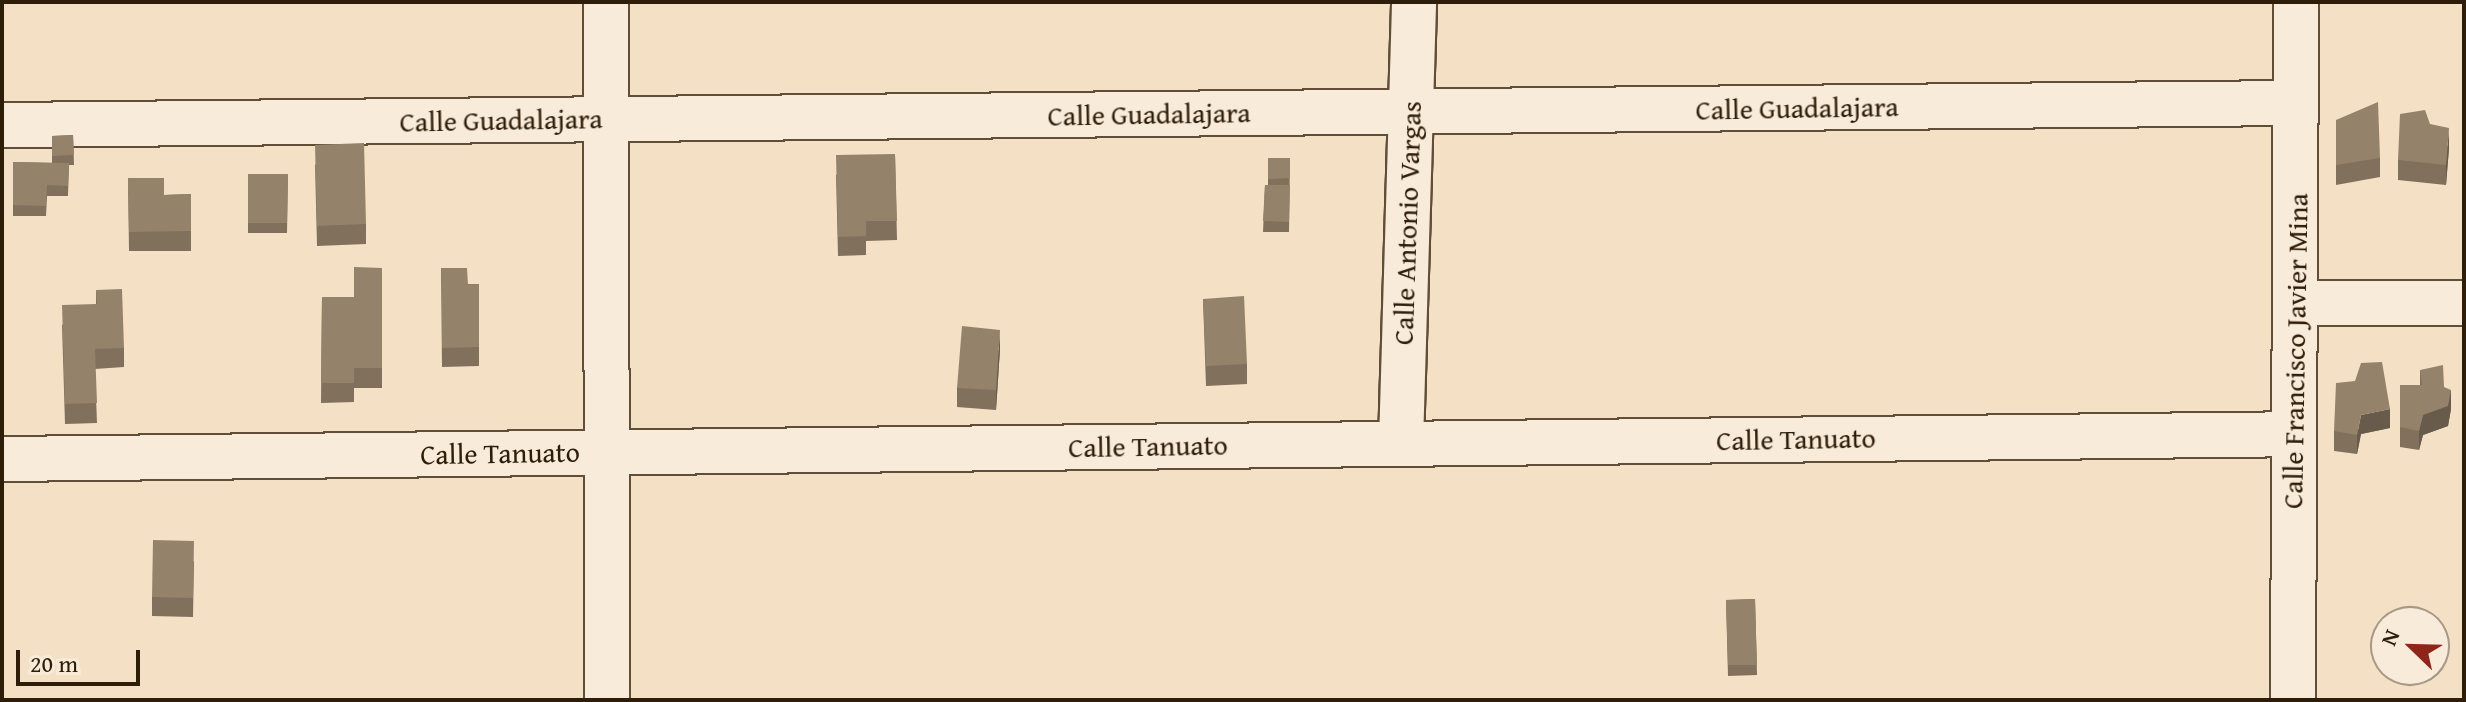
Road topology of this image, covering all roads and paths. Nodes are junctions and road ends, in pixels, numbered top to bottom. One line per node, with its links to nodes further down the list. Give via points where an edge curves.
1 (606, 2): 6 (street)
2 (1414, 2): 5 (street, Calle Antonio Vargas)
3 (2296, 2): 4 (street, Calle Francisco Javier Mina)
4 (2296, 103): 5 (street, Calle Guadalajara); 8 (street, Calle Francisco Javier Mina)
5 (1410, 111): 6 (street, Calle Guadalajara); 11 (street, Calle Antonio Vargas)
6 (610, 119): 7 (street, Calle Guadalajara); 12 (street)
7 (2, 125)
8 (2299, 303): 9 (street); 10 (street, Calle Francisco Javier Mina)
9 (2464, 303)
10 (2294, 434): 11 (street, Calle Tanuato); 15 (street, Calle Francisco Javier Mina)
11 (1401, 443): 12 (street, Calle Tanuato)
12 (607, 452): 13 (street, Calle Tanuato); 14 (street)
13 (2, 459)
14 (607, 700)
15 (2293, 700)

